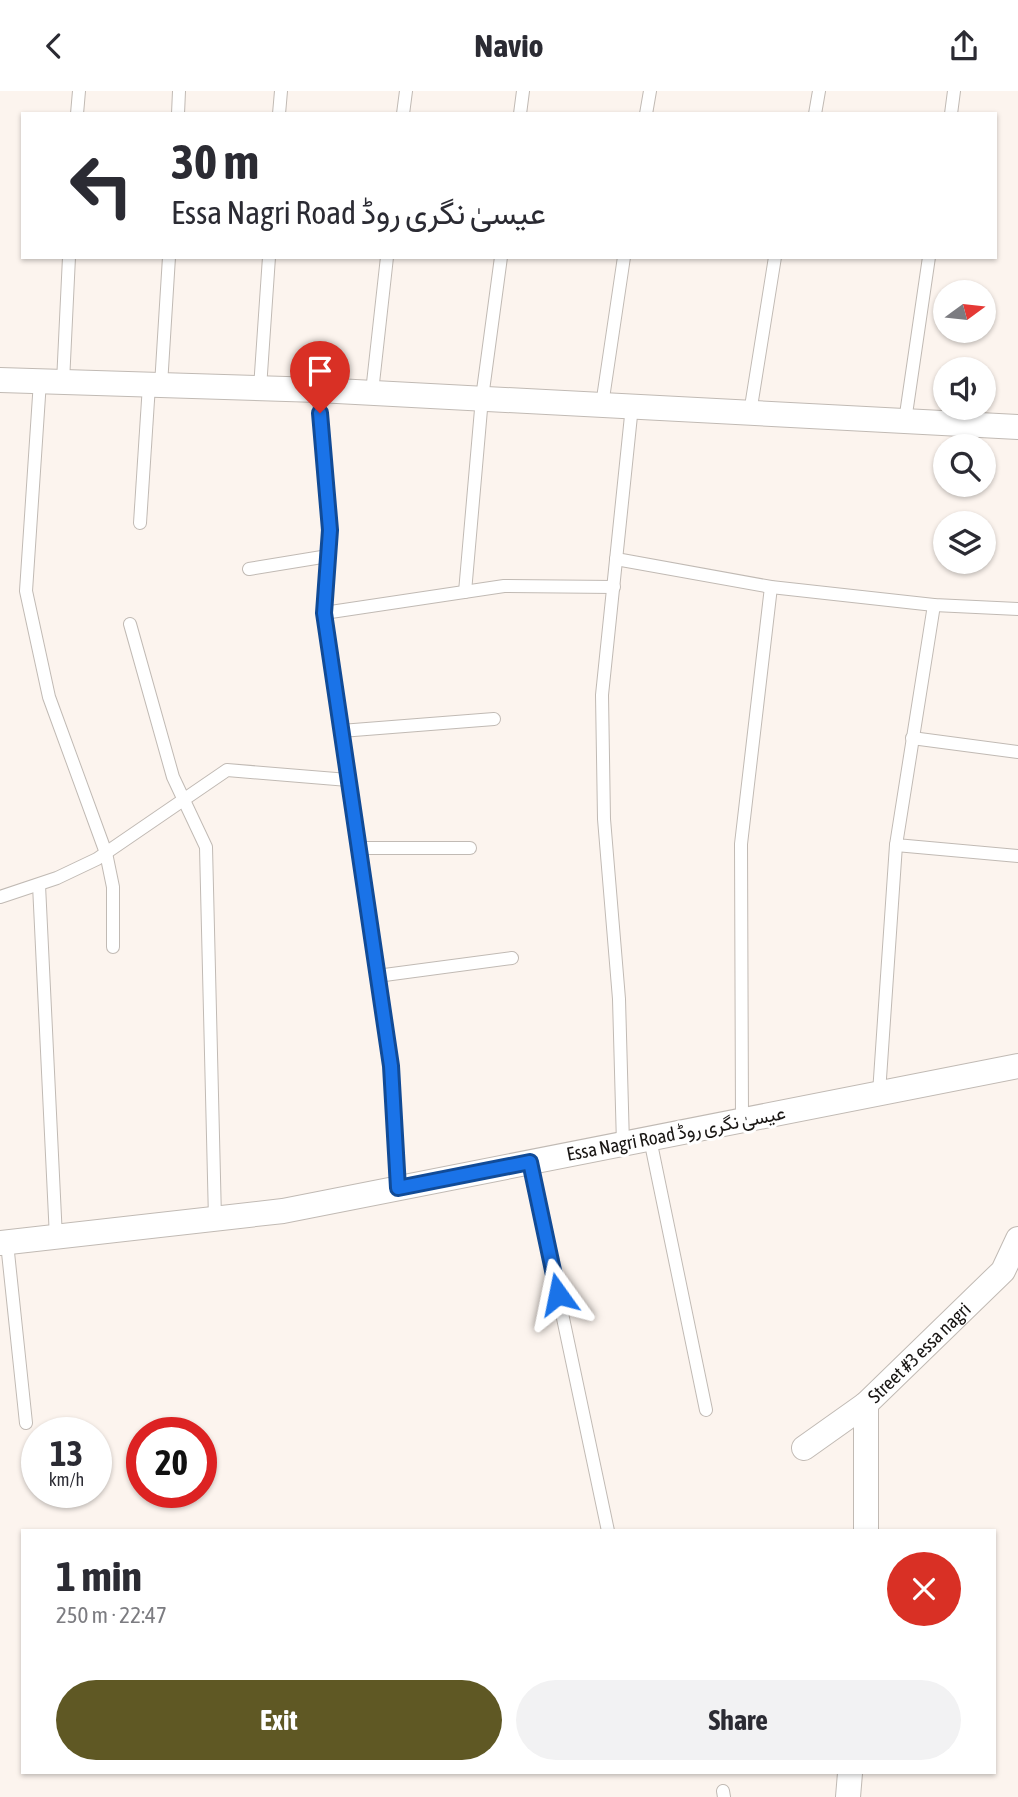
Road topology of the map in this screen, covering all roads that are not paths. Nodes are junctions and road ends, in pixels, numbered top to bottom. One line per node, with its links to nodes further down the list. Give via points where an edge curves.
1 (79, 91): 9 (lane)
2 (179, 91): 10 (lane)
3 (281, 91): 11 (lane)
4 (406, 91): 12 (lane)
5 (523, 91): 13 (lane)
6 (650, 91): 14 (lane)
7 (820, 91): 15 (lane)
8 (954, 91): 16 (lane)
9 (77, 112)
10 (178, 112)
11 (279, 112)
12 (403, 112)
13 (520, 112)
14 (646, 112)
15 (815, 112)
16 (951, 112)
17 (69, 259): 26 (lane)
18 (169, 259): 27 (lane)
19 (269, 259): 28 (lane)
20 (387, 259): 30 (lane)
21 (501, 259): 31 (lane)
22 (624, 259): 32 (lane)
23 (775, 259): 34 (lane)
24 (929, 259): 35 (lane)
25 (0, 380): 26 (street)
26 (51, 382): 27 (street); 57 (lane, via 26,591 49,697)
27 (155, 385): 28 (street); 37 (lane)
28 (260, 388): 29 (street)
29 (318, 390): 30 (street); 38 (lane, via 330,530)
30 (372, 393): 31 (street)
31 (482, 398): 32 (street); 43 (lane)
32 (602, 405): 33 (street)
33 (632, 407): 34 (street); 39 (lane)
34 (750, 413): 35 (street)
35 (905, 421): 36 (street)
36 (1018, 427)
37 (141, 523)
38 (328, 557): 40 (lane); 46 (lane)
39 (616, 559): 41 (lane); 42 (lane)
40 (249, 569)
41 (614, 587): 43 (lane, via 504,586); 68 (lane, via 602,695 604,819 619,999)
42 (771, 587): 44 (lane); 66 (lane, via 741,844)
43 (465, 592): 46 (lane)
44 (934, 605): 45 (lane); 50 (lane)
45 (1018, 609)
46 (324, 613): 49 (lane)
47 (130, 624): 53 (lane)
48 (494, 719): 49 (lane)
49 (341, 731): 52 (lane)
50 (912, 738): 51 (lane); 54 (lane)
51 (1018, 752)
52 (348, 780): 53 (lane, via 228,770); 55 (lane)
53 (183, 799): 57 (lane); 71 (lane, via 206,847)
54 (896, 845): 58 (lane); 65 (lane)
55 (358, 848): 56 (lane); 63 (lane)
56 (470, 848)
57 (106, 853): 59 (lane); 61 (lane, via 113,887)
58 (1018, 856)
59 (39, 885): 60 (lane); 72 (lane)
60 (1, 893)
61 (113, 947)
62 (512, 958): 63 (lane)
63 (377, 976): 70 (lane, via 391,1066)
64 (1018, 1066): 65 (street, Essa Nagri Road عیسیٰ نگری روڈ)
65 (879, 1093): 66 (street, Essa Nagri Road عیسیٰ نگری روڈ)
66 (742, 1121): 67 (street, Essa Nagri Road عیسیٰ نگری روڈ)
67 (650, 1139): 68 (street, Essa Nagri Road عیسیٰ نگری روڈ); 76 (lane)
68 (623, 1144): 69 (street, Essa Nagri Road عیسیٰ نگری روڈ)
69 (530, 1162): 70 (street, Essa Nagri Road عیسیٰ نگری روڈ); 79 (lane)
70 (398, 1188): 71 (street, Essa Nagri Road عیسیٰ نگری روڈ)
71 (215, 1219): 72 (street, Essa Nagri Road عیسیٰ نگری روڈ)
72 (56, 1238): 74 (street, Essa Nagri Road عیسیٰ نگری روڈ)
73 (1018, 1239): 75 (street, Street #3 essa nagri, via 1003,1271)
74 (4, 1243): 77 (lane)
75 (866, 1403): 78 (street, Street #3 essa nagri); 80 (street)
76 (706, 1411)
77 (25, 1417)
78 (804, 1448)
79 (608, 1529)
80 (866, 1529)
81 (850, 1774): 82 (street)
82 (848, 1797)

